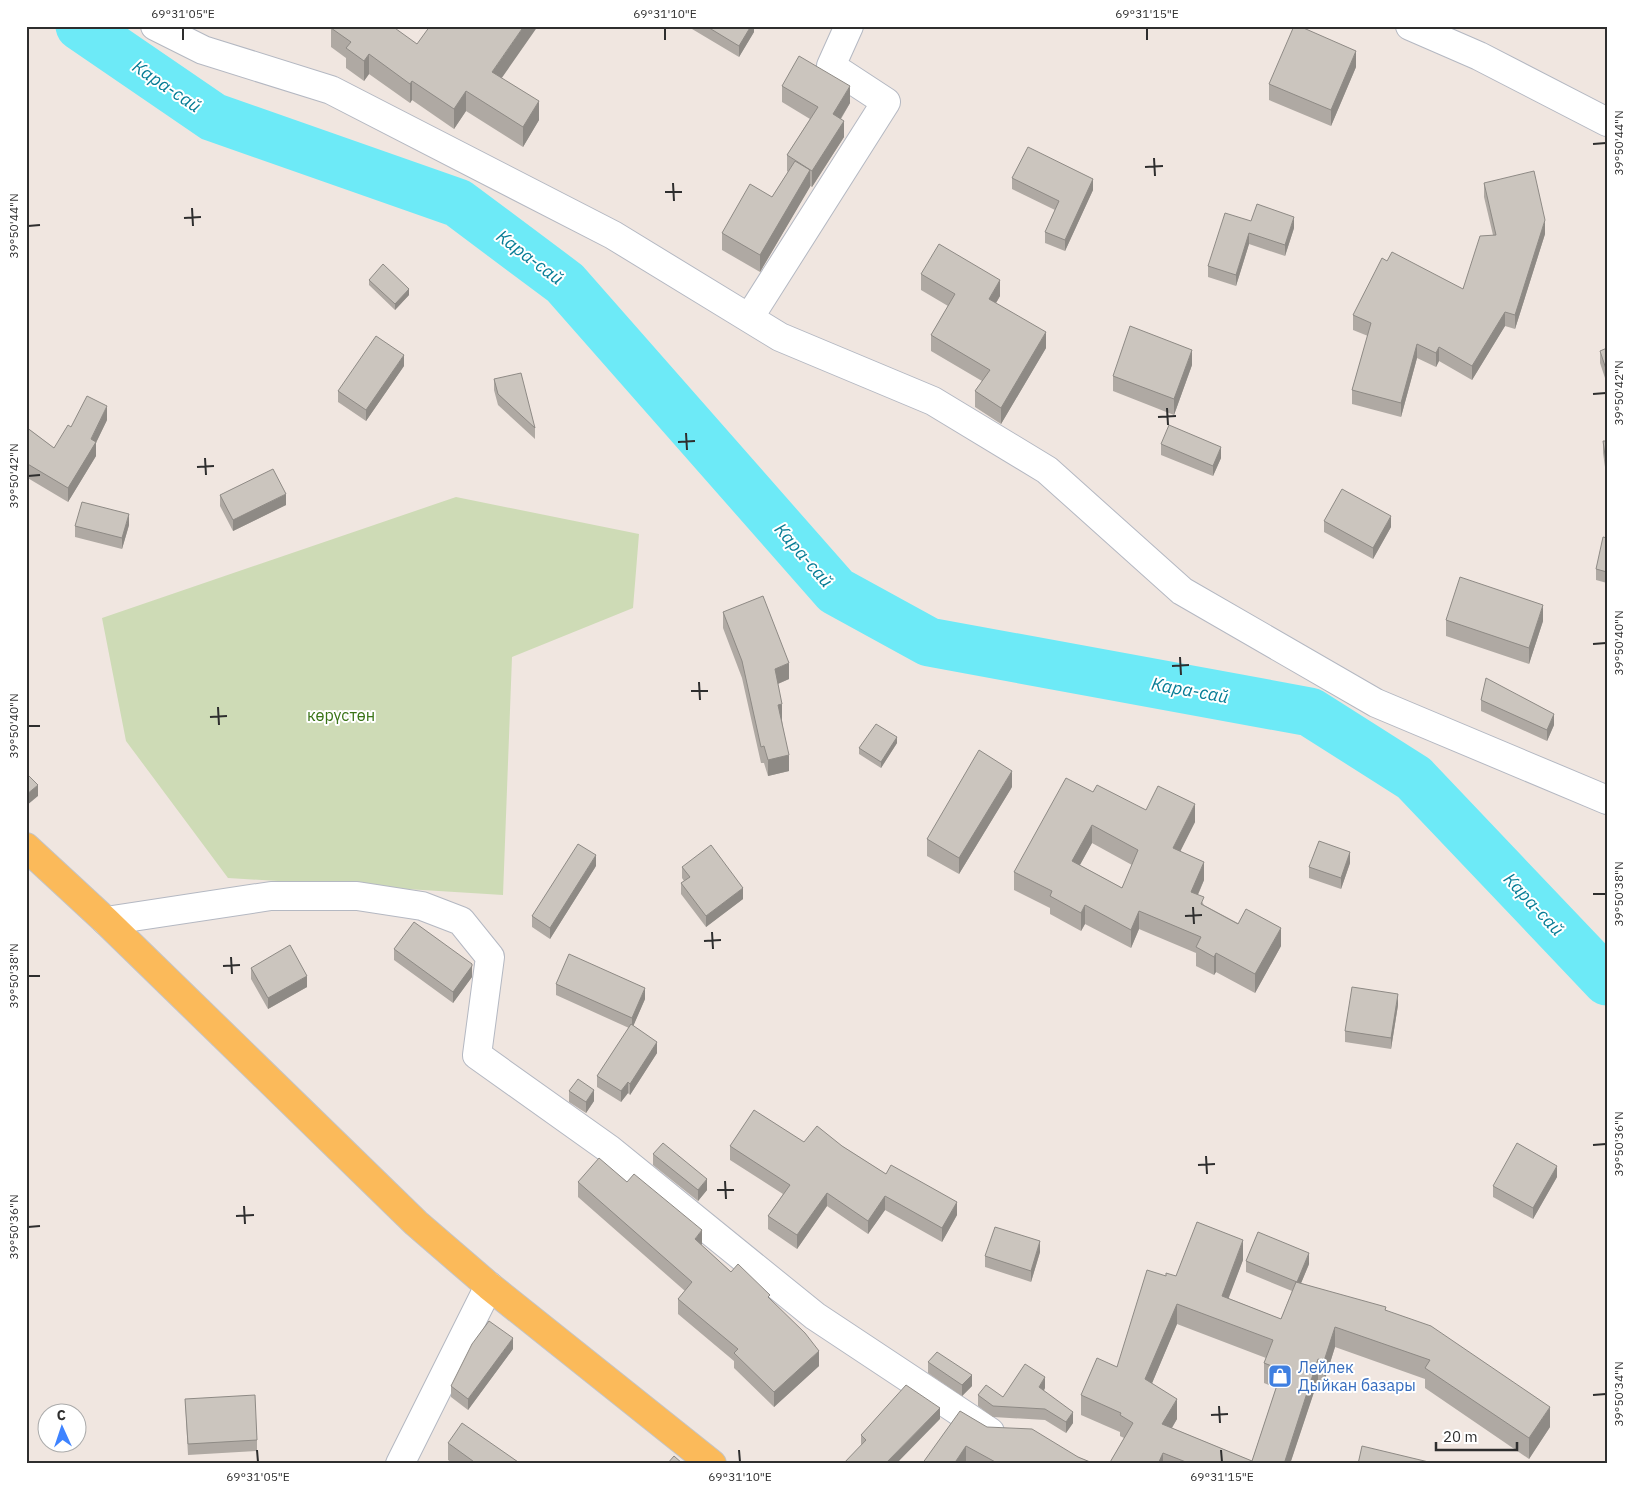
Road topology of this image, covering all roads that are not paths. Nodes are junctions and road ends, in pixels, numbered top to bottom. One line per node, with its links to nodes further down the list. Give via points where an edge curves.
1 (849, 26): 5 (street, via 831,66 886,102)
2 (1410, 26): 4 (street, via 1479,56)
3 (161, 28): 5 (street, via 203,50 331,90 613,236)
4 (1607, 122)
5 (749, 318): 6 (street, via 780,337 933,401 1047,470 1182,591 1376,703)
6 (1607, 800)
7 (26, 847): 8 (main road)
8 (106, 921): 9 (main road, via 416,1224); 10 (street, via 271,896 357,896 422,906 461,921 490,957 477,1055 610,1149 815,1316 988,1432)
9 (489, 1286): 11 (street); 12 (main road)
10 (1017, 1433)
11 (400, 1464)
12 (712, 1464)

